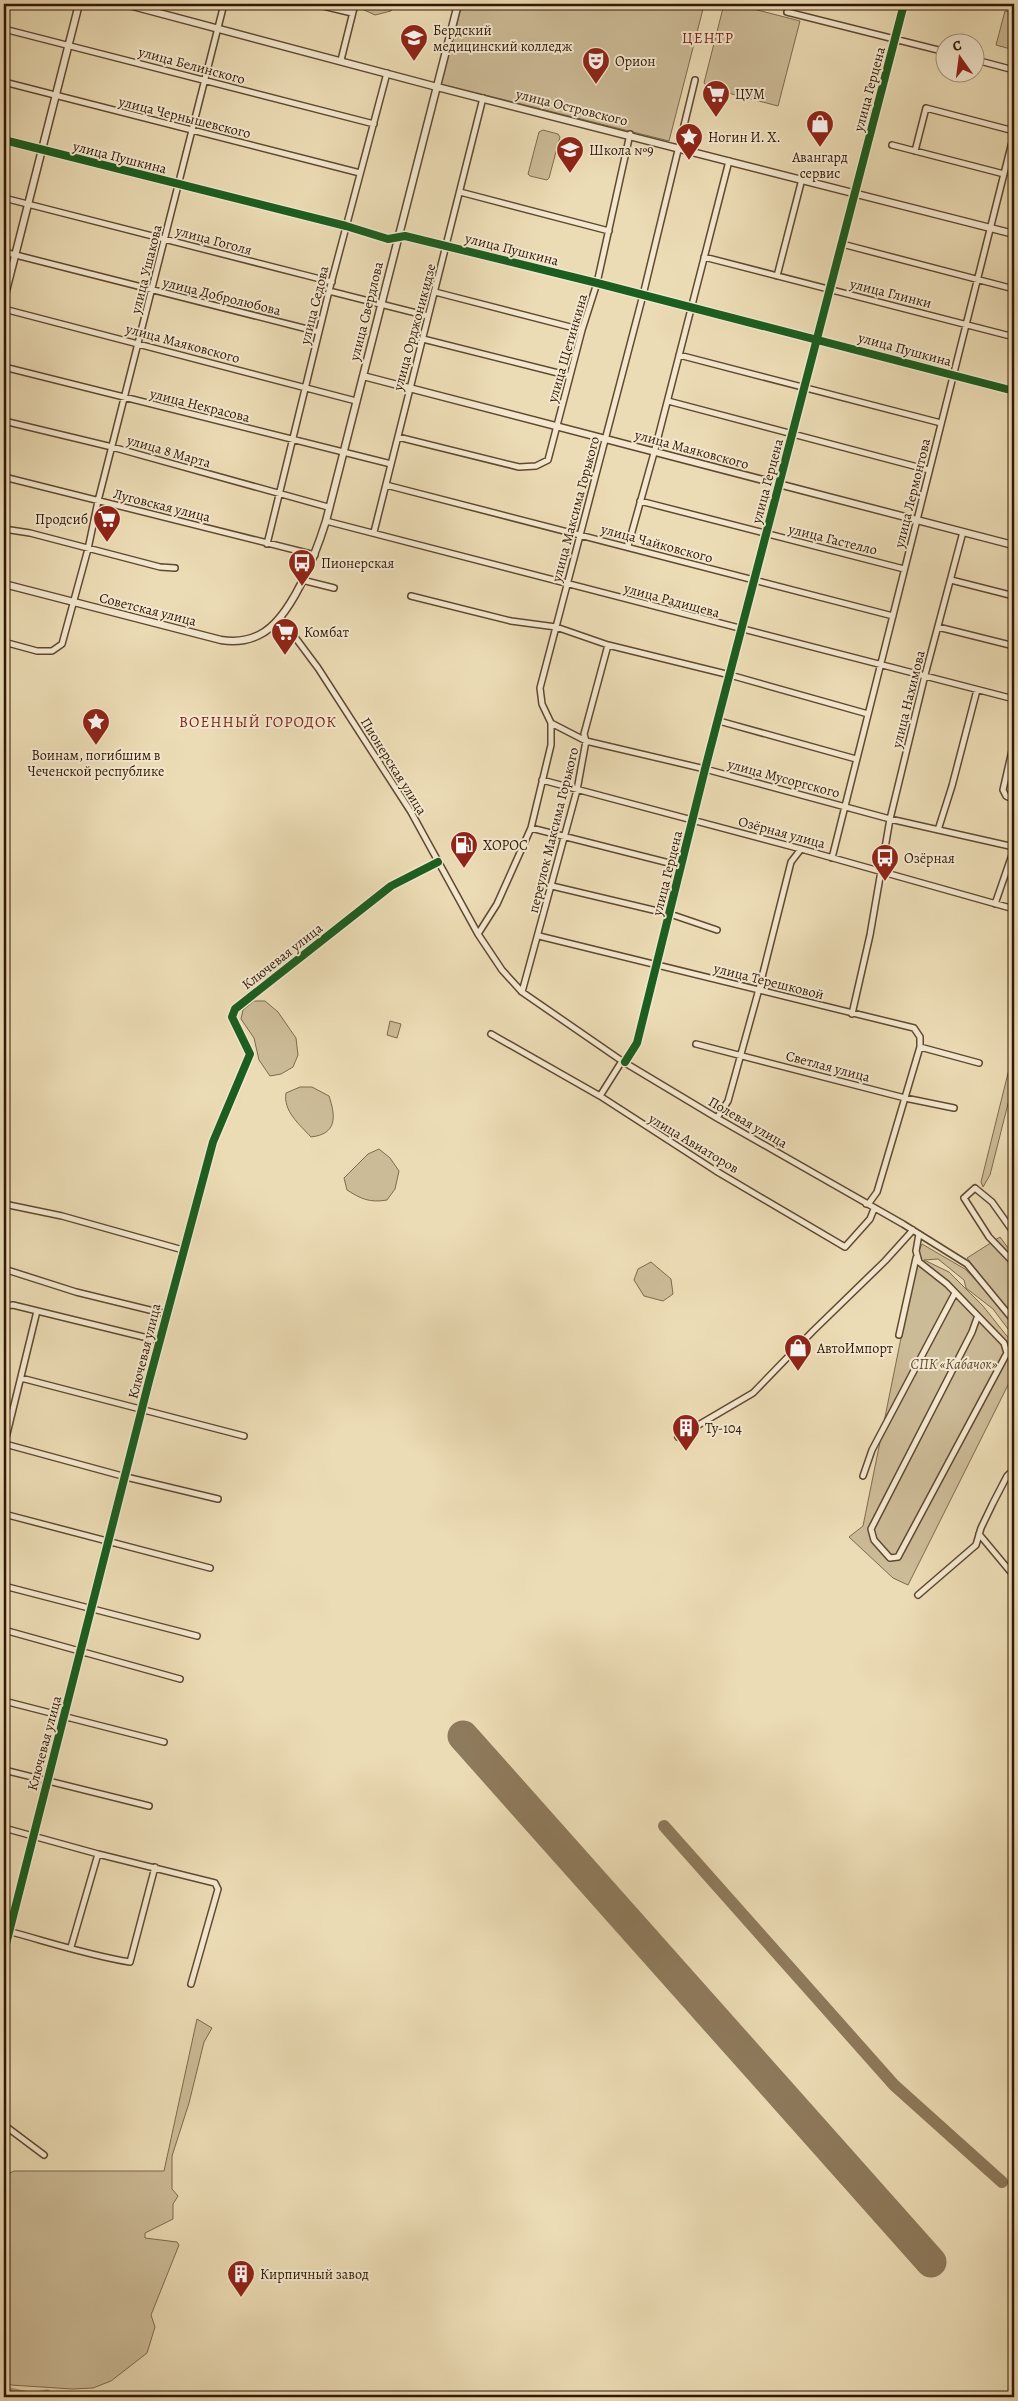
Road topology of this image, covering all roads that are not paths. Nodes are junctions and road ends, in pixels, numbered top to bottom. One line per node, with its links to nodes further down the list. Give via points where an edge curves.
1 (79, 4): 13 (street)
2 (125, 4): 10 (street, улица Островского)
3 (224, 4): 10 (street, улица Ушакова)
4 (315, 4): 9 (street)
5 (355, 4): 9 (street)
6 (458, 4): 22 (street, улица Свердлова)
7 (904, 4): 12 (street, улица Герцена)
8 (787, 12): 12 (street)
9 (352, 13): 15 (street)
10 (218, 27): 15 (street, улица Островского); 20 (street, улица Ушакова)
11 (4, 29): 13 (street, улица Белинского)
12 (895, 39): 14 (street); 40 (street, улица Герцена)
13 (69, 44): 20 (street, улица Белинского); 23 (street)
14 (936, 49)
15 (341, 60): 18 (street, улица Островского)
16 (986, 63): 17 (street)
17 (1014, 70)
18 (388, 73): 22 (street, улица Островского); 25 (street, улица Седова)
19 (695, 80): 31 (street, улица Максима Горького)
20 (205, 81): 25 (street, улица Белинского); 26 (street, улица Ушакова)
21 (4, 82): 23 (street, улица Чернышевского)
22 (437, 87): 24 (street, улица Островского); 47 (street, улица Свердлова)
23 (56, 95): 26 (street, улица Чернышевского); 32 (street)
24 (483, 98): 28 (street, улица Островского); 39 (street, улица Орджоникидзе)
25 (374, 124): 35 (street, улица Седова)
26 (192, 131): 35 (street, улица Чернышевского); 38 (street, улица Ушакова)
27 (1014, 132): 33 (street, via 926,108); 36 (street, улица Лермонтова)
28 (630, 134): 31 (street, улица Островского); 45 (street, улица Щетинкина)
29 (4, 140): 32 (street, улица Пушкина)
30 (892, 145): 33 (street)
31 (680, 148): 34 (street, улица Островского); 63 (street, улица Максима Горького)
32 (42, 150): 38 (street, улица Пушкина); 42 (street)
33 (915, 151): 36 (street)
34 (729, 161): 37 (street, улица Островского); 53 (street)
35 (360, 173): 43 (street, улица Седова)
36 (1004, 174): 44 (street, улица Лермонтова)
37 (802, 179): 40 (street, улица Островского); 54 (street)
38 (178, 185): 43 (street, улица Пушкина); 48 (street, улица Ушакова)
39 (460, 192): 45 (street); 50 (street, улица Орджоникидзе)
40 (855, 192): 44 (street, улица Островского); 49 (street, улица Герцена)
41 (4, 198): 42 (street, улица Гоголя)
42 (28, 204): 48 (street, улица Гоголя); 52 (street)
43 (346, 226): 47 (street, улица Пушкина, via 388,239); 56 (street, улица Седова)
44 (991, 228): 46 (street, улица Островского); 55 (street, улица Лермонтова)
45 (609, 231): 57 (street, улица Щетинкина)
46 (1014, 234)
47 (399, 237): 50 (street, улица Пушкина); 65 (street, улица Свердлова)
48 (166, 238): 56 (street, улица Гоголя); 60 (street, улица Ушакова)
49 (842, 244): 55 (street); 58 (street, улица Герцена)
50 (447, 246): 57 (street, улица Пушкина); 62 (street, улица Орджоникидзе)
51 (4, 252): 52 (street, улица Добролюбова)
52 (15, 255): 60 (street, улица Добролюбова); 64 (street)
53 (704, 257): 54 (street, улица Глинки); 66 (street)
54 (777, 276): 58 (street, улица Глинки)
55 (978, 280): 59 (street); 69 (street, улица Лермонтова)
56 (332, 282): 61 (street, улица Седова)
57 (597, 283): 63 (street, улица Пушкина); 70 (street, улица Щетинкина)
58 (830, 289): 69 (street, улица Глинки); 74 (street, улица Герцена)
59 (1014, 289)
60 (152, 290): 71 (street, улица Добролюбова); 75 (street, улица Ушакова)
61 (329, 291): 65 (street); 71 (street, улица Седова)
62 (435, 292): 68 (street, улица Орджоникидзе); 70 (street)
63 (643, 295): 66 (street, улица Пушкина); 93 (street, улица Максима Горького)
64 (4, 299)
65 (381, 305): 68 (street); 79 (street, улица Свердлова)
66 (691, 307): 74 (street, улица Пушкина); 76 (street)
67 (4, 309): 75 (street, улица Маяковского)
68 (428, 316): 73 (street, улица Орджоникидзе)
69 (966, 324): 72 (street, улица Глинки); 78 (street, улица Лермонтова)
70 (582, 330): 80 (street, улица Щетинкина)
71 (319, 332): 81 (street, улица Седова)
72 (1014, 337)
73 (423, 339): 80 (street); 82 (street, улица Орджоникидзе)
74 (817, 340): 78 (street, улица Пушкина); 83 (street, улица Герцена)
75 (138, 344): 81 (street, улица Маяковского); 85 (street, улица Ушакова)
76 (679, 355): 83 (street); 87 (street)
77 (4, 367): 85 (street, улица Некрасова)
78 (953, 375): 84 (street, улица Пушкина); 89 (street, улица Лермонтова)
79 (363, 376): 82 (street, улица Маяковского); 86 (street, улица Свердлова)
80 (570, 376): 90 (street, улица Щетинкина)
81 (305, 387): 86 (street, улица Маяковского); 94 (street, улица Седова)
82 (410, 388): 90 (street, улица Маяковского); 92 (street, улица Орджоникидзе)
83 (805, 388): 89 (street); 91 (street, улица Герцена)
84 (1014, 391)
85 (124, 399): 94 (street, улица Некрасова); 95 (street, улица Ушакова)
86 (356, 400): 96 (street, улица Свердлова)
87 (668, 401): 91 (street); 97 (street)
88 (4, 421): 95 (street, улица 8 Марта)
89 (941, 423): 99 (street, улица Лермонтова)
90 (557, 426): 92 (street, улица Щетинкина, via 548,460 529,467); 93 (street, улица Маяковского)
91 (792, 434): 99 (street); 102 (street, улица Герцена)
92 (398, 437): 98 (street, улица Орджоникидзе)
93 (605, 438): 97 (street, улица Маяковского); 112 (street, улица Максима Горького)
94 (292, 440): 96 (street, улица Некрасова); 103 (street, улица Седова)
95 (112, 447): 103 (street, улица 8 Марта); 104 (street, улица Ушакова)
96 (342, 452): 98 (street, улица Некрасова); 106 (street, улица Свердлова)
97 (654, 453): 102 (street, улица Маяковского); 105 (street)
98 (391, 464): 101 (street, улица Орджоникидзе)
99 (930, 470): 108 (street, улица Лермонтова)
100 (4, 476): 104 (street, Луговская улица)
101 (386, 485): 110 (street, улица Орджоникидзе); 112 (street, улица Чайковского)
102 (779, 485): 108 (street, улица Маяковского); 113 (street, улица Герцена)
103 (278, 493): 106 (street, улица 8 Марта); 114 (street, улица Седова)
104 (98, 501): 114 (street, Луговская улица); 117 (street, улица Ушакова)
105 (640, 501): 113 (street, улица Гастелло); 116 (street)
106 (328, 507): 107 (street, улица Свердлова)
107 (326, 520): 110 (street, улица Радищева); 118 (street, улица Свердлова)
108 (917, 520): 111 (street, улица Маяковского); 120 (street, улица Лермонтова)
109 (4, 529): 117 (street)
110 (374, 532): 125 (street, улица Радищева)
111 (963, 532): 115 (street, улица Маяковского); 123 (street, улица Нахимова)
112 (580, 534): 116 (street, улица Чайковского); 125 (street, улица Максима Горького)
113 (766, 534): 120 (street, улица Гастелло); 122 (street, улица Герцена)
114 (267, 544): 118 (street, Луговская улица)
115 (1014, 544)
116 (628, 546): 122 (street, улица Чайковского)
117 (88, 549): 119 (street); 129 (street, улица Ушакова)
118 (315, 555): 121 (street, улица Свердлова)
119 (175, 568)
120 (904, 569): 130 (street, улица Лермонтова)
121 (302, 580): 126 (street); 131 (street, улица Свердлова)
122 (754, 580): 130 (street, улица Чайковского); 134 (street, улица Герцена)
123 (951, 580): 128 (street); 133 (street, улица Нахимова)
124 (4, 584): 129 (street, Советская улица)
125 (567, 584): 132 (street, улица Максима Горького); 134 (street, улица Радищева)
126 (334, 588)
127 (411, 596): 132 (street, via 511,621)
128 (1014, 596)
129 (73, 603): 131 (street, Советская улица, via 230,641 260,635); 135 (street, улица Ушакова, via 62,644 52,651 37,651)
130 (892, 616): 138 (street, улица Лермонтова)
131 (280, 617): 162 (street, Пионерская улица, via 356,726 411,812)
132 (556, 626): 136 (street); 145 (street, улица Максима Горького, via 540,688 542,704)
133 (938, 627): 137 (street); 140 (street, улица Нахимова)
134 (742, 630): 138 (street, улица Радищева); 139 (street, улица Герцена)
135 (4, 642)
136 (608, 645): 139 (street); 146 (street, переулок Максима Горького, via 584,734)
137 (1014, 646)
138 (880, 664): 140 (street, улица Радищева); 143 (street, улица Лермонтова)
139 (730, 675): 143 (street); 144 (street, улица Герцена)
140 (925, 675): 141 (street, улица Радищева); 155 (street, улица Нахимова)
141 (977, 690): 142 (street, улица Радищева); 157 (street)
142 (1014, 699)
143 (868, 714): 148 (street, улица Лермонтова)
144 (719, 721): 148 (street); 149 (street, улица Герцена)
145 (551, 723): 146 (street, улица Мусоргского); 150 (street, улица Максима Горького, via 551,745)
146 (586, 741): 149 (street, улица Мусоргского); 151 (street, переулок Максима Горького)
147 (1014, 742): 152 (street, via 1003,790)
148 (856, 760): 153 (street, улица Лермонтова)
149 (705, 769): 153 (street, улица Мусоргского); 154 (street, улица Герцена)
150 (542, 780): 151 (street, Озёрная улица); 156 (street, улица Максима Горького)
151 (576, 790): 154 (street, Озёрная улица); 158 (street, переулок Максима Горького)
152 (1014, 800)
153 (844, 806): 155 (street, улица Мусоргского); 161 (street, улица Лермонтова)
154 (693, 819): 160 (street, Озёрная улица); 163 (street, улица Герцена)
155 (890, 819): 157 (street, улица Мусоргского); 164 (street, улица Нахимова)
156 (531, 828): 158 (street); 170 (street, улица Максима Горького, via 497,904)
157 (938, 830): 159 (street, улица Мусоргского)
158 (564, 836): 163 (street); 165 (street, переулок Максима Горького)
159 (1014, 848): 166 (street)
160 (801, 849): 161 (street, Озёрная улица); 173 (street, via 791,862)
161 (832, 858): 164 (street, Озёрная улица)
162 (438, 862): 170 (street, Пионерская улица); 192 (street, Ключевая улица, via 391,886 235,1009 232,1016 250,1054 213,1142)
163 (682, 866): 168 (street, улица Герцена)
164 (880, 872): 166 (street, Озёрная улица); 175 (street, улица Нахимова)
165 (552, 886): 168 (street); 171 (street, переулок Максима Горького)
166 (996, 904): 167 (street, Озёрная улица)
167 (1014, 909)
168 (670, 914): 169 (street); 172 (street, улица Герцена)
169 (717, 930)
170 (478, 934): 174 (street, Полевая улица, via 502,970)
171 (539, 936): 172 (street, улица Терешковой); 174 (street, переулок Максима Горького)
172 (657, 965): 173 (street, улица Терешковой); 180 (street, улица Герцена, via 637,1043)
173 (759, 990): 175 (street, улица Терешковой); 179 (street)
174 (522, 992): 180 (street, Полевая улица)
175 (852, 1014): 178 (street, улица Терешковой, via 914,1028 920,1037)
176 (491, 1034): 182 (street, улица Авиаторов)
177 (696, 1044): 179 (street, Светлая улица)
178 (920, 1047): 181 (street); 183 (street)
179 (739, 1054): 183 (street, Светлая улица); 185 (street, via 728,1101)
180 (624, 1062): 182 (street, улица Герцена); 185 (street, Полевая улица)
181 (979, 1064)
182 (600, 1096): 188 (street, улица Авиаторов, via 716,1171 844,1246 870,1219)
183 (906, 1098): 184 (street, Светлая улица); 187 (street, via 877,1192)
184 (954, 1108)
185 (717, 1118): 187 (street, Полевая улица)
186 (4, 1204): 192 (street, via 62,1216)
187 (866, 1204): 188 (street, Полевая улица)
188 (874, 1209): 189 (street, Полевая улица)
189 (912, 1230): 191 (street, Полевая улица); 207 (street, via 753,1393)
190 (1014, 1233): 194 (street, via 992,1202 975,1188 964,1198 989,1237)
191 (919, 1234): 193 (street); 201 (street, Полевая улица, via 967,1264)
192 (183, 1250): 199 (street, Ключевая улица)
193 (917, 1258): 196 (street); 202 (street)
194 (1014, 1263)
195 (4, 1269): 199 (street, via 76,1292)
196 (955, 1293): 200 (street); 210 (street, via 872,1450)
197 (4, 1306): 198 (street)
198 (37, 1311): 203 (street); 204 (street)
199 (166, 1314): 203 (street, Ключевая улица)
200 (977, 1318): 200 (street, via 1004,1343 1007,1353 898,1557 890,1558 874,1540 871,1529)
201 (1014, 1321)
202 (899, 1335)
203 (160, 1341): 205 (street, Ключевая улица)
204 (21, 1378): 205 (street); 208 (street)
205 (143, 1411): 206 (street); 211 (street, Ключевая улица)
206 (244, 1436)
207 (678, 1437)
208 (4, 1445): 211 (street)
209 (1014, 1469): 214 (street, via 1007,1476)
210 (864, 1476)
211 (126, 1477): 212 (street); 215 (street, Ключевая улица)
212 (218, 1499)
213 (4, 1514): 215 (street)
214 (980, 1534): 217 (street); 219 (street, via 976,1545)
215 (108, 1542): 216 (street); 220 (street, Ключевая улица)
216 (210, 1568)
217 (1014, 1576)
218 (4, 1586): 220 (street)
219 (918, 1594)
220 (92, 1610): 222 (street); 223 (street, Ключевая улица)
221 (4, 1630): 223 (street)
222 (197, 1636)
223 (80, 1652): 224 (street); 226 (street, Ключевая улица)
224 (180, 1679)
225 (4, 1701): 226 (street)
226 (64, 1718): 227 (street); 229 (street, Ключевая улица)
227 (164, 1742)
228 (4, 1770): 229 (street)
229 (47, 1782): 230 (street); 232 (street, Ключевая улица)
230 (149, 1806)
231 (4, 1828): 232 (street)
232 (33, 1836): 233 (street); 235 (street, Ключевая улица)
233 (98, 1854): 234 (street); 236 (street)
234 (156, 1867): 236 (street, via 130,1962 97,1957); 238 (street, via 214,1883 218,1889)
235 (6, 1930): 236 (street); 237 (street, Ключевая улица)
236 (72, 1947)
237 (4, 1952)
238 (191, 1984)
239 (4, 2124): 240 (street)
240 (44, 2155)

